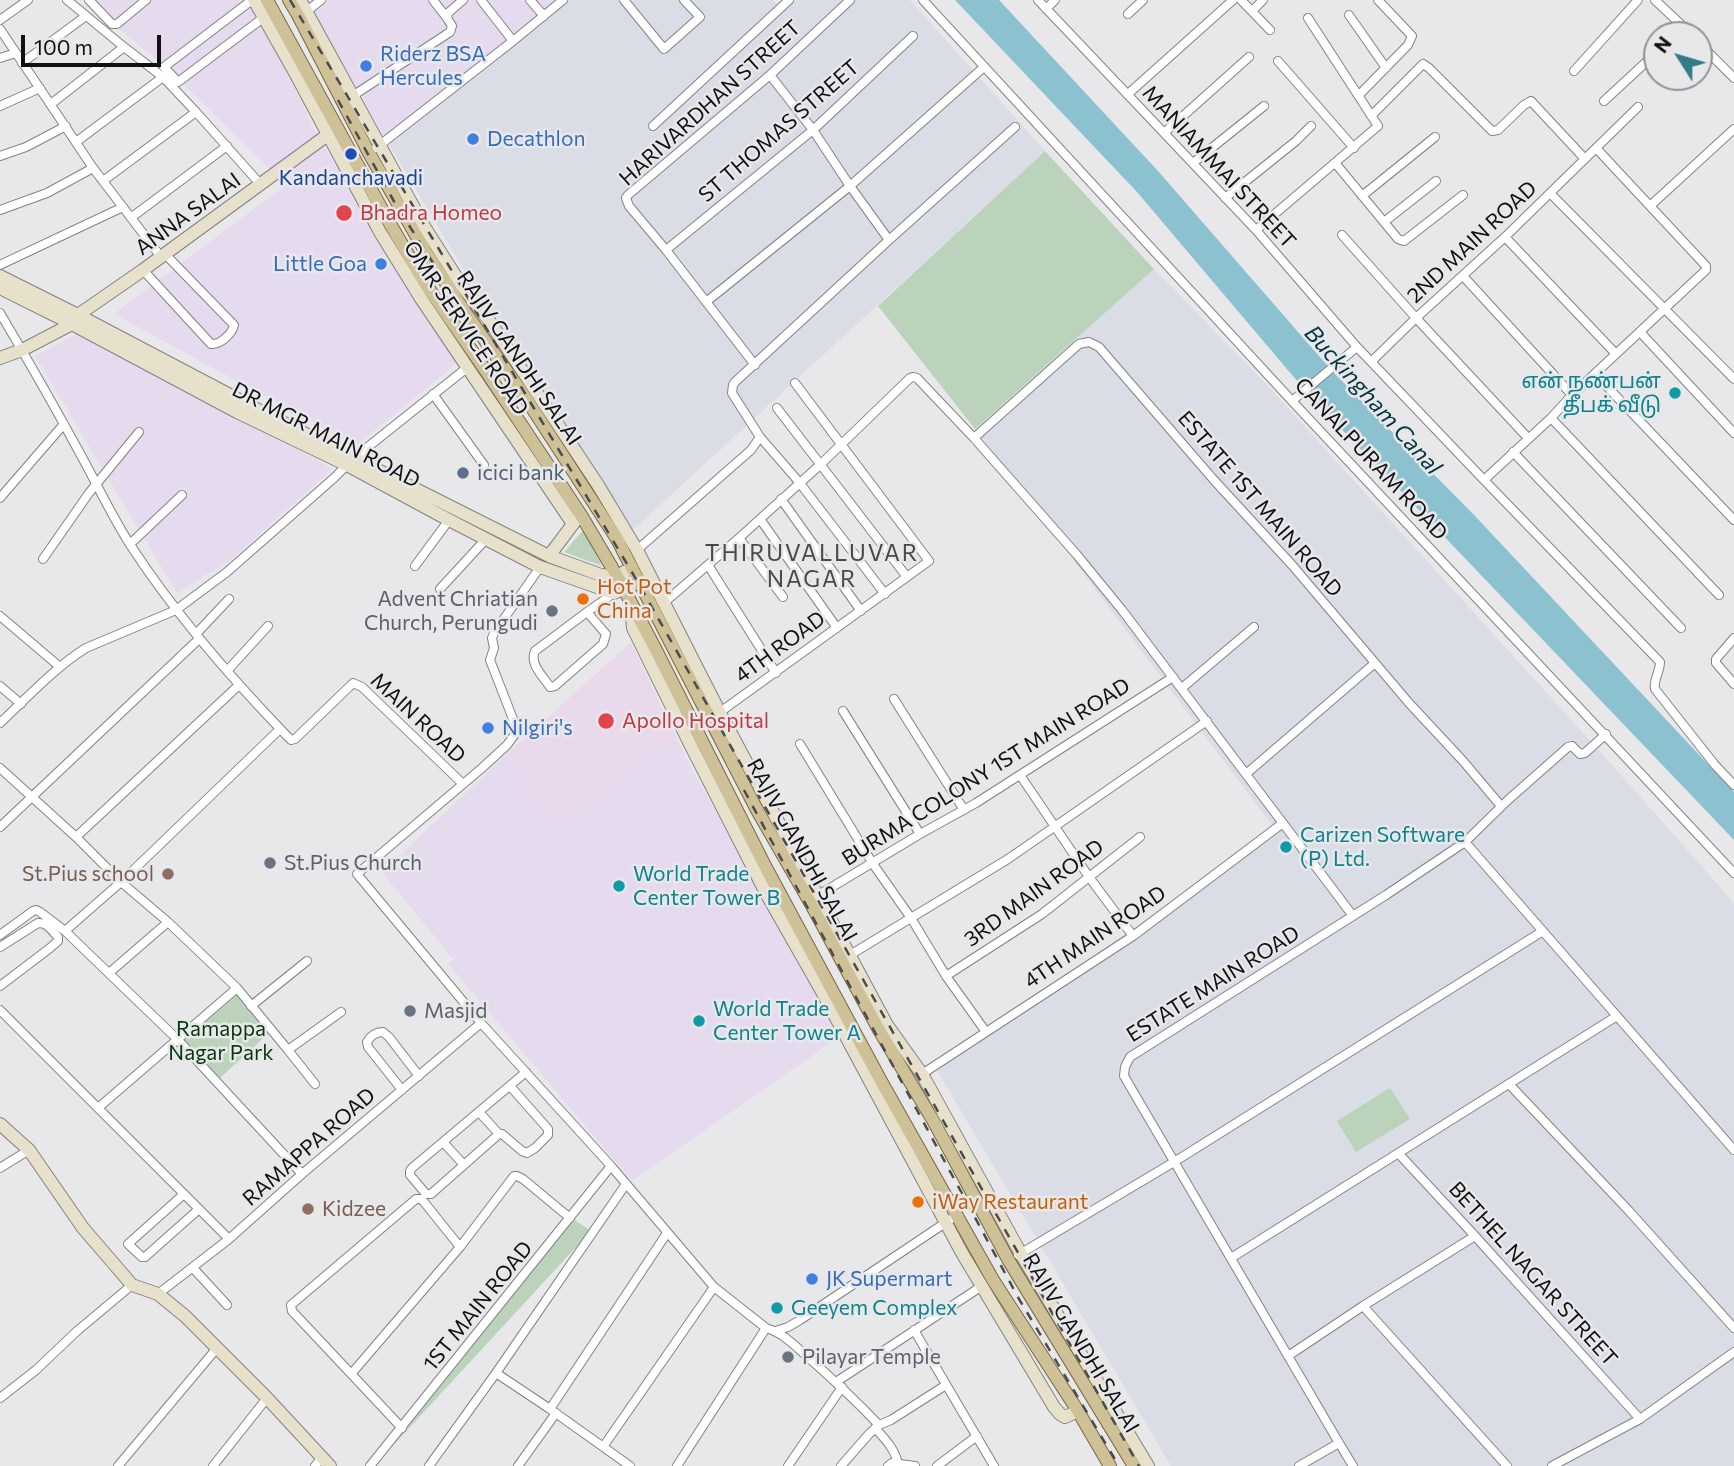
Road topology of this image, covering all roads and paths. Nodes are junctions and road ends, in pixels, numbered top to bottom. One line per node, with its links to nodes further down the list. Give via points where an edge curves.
1 (28, 0): 38 (street)
2 (67, 0): 33 (street)
3 (89, 0): 4 (street, via 117,24)
4 (146, 0)
5 (253, 0): 35 (street, OMR SERVICE ROAD); 35 (street, via 164,67 178,82)
6 (267, 0): 75 (main road)
7 (289, 0): 61 (main road, RAJIV GANDHI SALAI)
8 (321, 0): 28 (street)
9 (433, 0): 36 (street)
10 (463, 0): 36 (street)
11 (481, 0): 43 (street)
12 (530, 0): 34 (street)
13 (563, 0): 34 (street)
14 (624, 0): 15 (street, via 664,48 699,17)
15 (684, 0)
16 (789, 0): 69 (street)
17 (850, 0): 55 (street, HARIVARDHAN STREET)
18 (923, 0): 52 (street, CANALPURAM ROAD)
19 (1038, 0): 29 (street, MANIAMMAI STREET)
20 (1055, 0): 29 (street)
21 (1143, 0): 31 (street)
22 (1233, 0): 59 (street)
23 (1241, 0): 30 (street)
24 (1263, 0): 30 (street)
25 (1378, 0): 53 (street, via 1412,36)
26 (1638, 0): 54 (street)
27 (1655, 0): 39 (street)
28 (303, 5): 61 (street)
29 (1046, 9): 59 (street, MANIAMMAI STREET)
30 (1252, 11): 41 (street)
31 (1128, 14)
32 (1349, 15): 53 (street)
33 (86, 16): 44 (street); 50 (street)
34 (544, 16): 43 (street)
35 (263, 18): 75 (street, OMR SERVICE ROAD)
36 (447, 18): 61 (street, via 450,32)
37 (1308, 18): 60 (street)
38 (0, 20)
39 (1678, 21)
40 (0, 29): 45 (street)
41 (1270, 30)
42 (913, 36): 74 (street, ST THOMAS STREET)
43 (513, 41): 82 (street)
44 (124, 47): 56 (street); 63 (street)
45 (16, 52): 48 (street); 50 (street)
46 (1249, 57): 76 (street)
47 (1713, 57): 57 (street)
48 (0, 58)
49 (1278, 61): 80 (street)
50 (22, 63): 58 (street)
51 (1643, 65): 62 (street)
52 (984, 67): 91 (street); 130 (street, CANALPURAM ROAD)
53 (1386, 68): 60 (street)
54 (1574, 71)
55 (770, 75): 74 (street); 105 (street, HARIVARDHAN STREET, via 628,195 627,203)
56 (163, 77): 67 (street); 78 (street)
57 (1734, 78)
58 (40, 88): 63 (street); 64 (street)
59 (1128, 94): 76 (street, MANIAMMAI STREET)
60 (1359, 96): 68 (street)
61 (348, 99): 82 (main road, RAJIV GANDHI SALAI)
62 (1604, 101)
63 (51, 104): 70 (street)
64 (0, 106)
65 (1264, 106): 85 (street)
66 (1638, 107): 81 (street, 2ND MAIN ROAD)
67 (196, 112): 79 (street); 88 (street)
68 (1372, 115): 80 (street, via 1378,128); 84 (street, via 1423,64 1492,131 1531,101)
69 (653, 125)
70 (66, 126): 78 (street); 83 (street)
71 (1311, 126): 95 (street)
72 (1015, 127): 104 (street)
73 (1734, 129): 97 (street)
74 (813, 130): 91 (street); 105 (street, ST THOMAS STREET)
75 (333, 132): 90 (street, ANNA SALAI); 124 (street, OMR SERVICE ROAD, via 380,232); 152 (main road)
76 (1164, 133): 85 (street, MANIAMMAI STREET)
77 (1435, 137): 94 (street)
78 (75, 142): 87 (street)
79 (228, 146): 90 (street); 99 (street)
80 (1354, 148): 86 (street)
81 (1596, 148): 84 (street, 2ND MAIN ROAD); 97 (street)
82 (374, 150): 157 (street); 163 (main road, RAJIV GANDHI SALAI, via 425,251 525,397)
83 (0, 156)
84 (1585, 159): 92 (street, 2ND MAIN ROAD)
85 (1193, 163): 95 (street, MANIAMMAI STREET)
86 (1336, 164): 94 (street); 101 (street)
87 (93, 168): 88 (street); 98 (street, via 47,193)
88 (103, 181): 96 (street)
89 (1436, 181): 100 (street)
90 (261, 185): 106 (street, ANNA SALAI)
91 (850, 186): 104 (street); 112 (street)
92 (1550, 193): 103 (street, 2ND MAIN ROAD); 113 (street)
93 (1463, 195): 100 (street, via 1404,241)
94 (1362, 196): 100 (street)
95 (1225, 198): 101 (street, MANIAMMAI STREET)
96 (123, 206): 99 (street); 107 (street)
97 (1650, 206): 113 (street, via 1706,268)
98 (0, 210)
99 (132, 217): 106 (street)
100 (1384, 222)
101 (1256, 230): 118 (street, MANIAMMAI STREET)
102 (1342, 235): 115 (street)
103 (1505, 237): 110 (street, 2ND MAIN ROAD); 120 (street)
104 (889, 240): 123 (street)
105 (666, 250): 112 (street, HARIVARDHAN STREET)
106 (163, 256): 108 (street, ANNA SALAI); 108 (street, via 234,325 219,342 211,344)
107 (0, 265)
108 (143, 270): 116 (street, ANNA SALAI)
109 (0, 276): 116 (street, DR MGR MAIN ROAD)
110 (1462, 276): 115 (street, 2ND MAIN ROAD); 129 (street)
111 (0, 288): 116 (street, DR MGR MAIN ROAD)
112 (706, 302): 123 (street, HARIVARDHAN STREET)
113 (1664, 308): 117 (street); 126 (street)
114 (0, 313): 119 (street)
115 (1416, 318): 122 (street, 2ND MAIN ROAD); 138 (street)
116 (75, 320): 119 (street, ANNA SALAI); 141 (street, DR MGR MAIN ROAD, via 237,412)
117 (1640, 332): 120 (street); 135 (street)
118 (1357, 347): 122 (street, MANIAMMAI STREET); 130 (street)
119 (22, 350): 121 (street, ANNA SALAI); 133 (street)
120 (1616, 354): 125 (street)
121 (0, 358)
122 (1372, 360): 144 (street)
123 (755, 365): 136 (street, via 735,382 732,393)
124 (468, 367): 128 (street); 152 (street, OMR SERVICE ROAD)
125 (1595, 374): 129 (street); 153 (street)
126 (1734, 379)
127 (795, 383): 139 (street)
128 (433, 394): 141 (street); 143 (street)
129 (1572, 395): 132 (street)
130 (1292, 401): 200 (street, CANALPURAM ROAD)
131 (777, 408): 142 (street)
132 (1551, 418): 138 (street); 170 (street)
133 (64, 424): 146 (street); 148 (street)
134 (139, 432): 146 (street)
135 (1734, 433)
136 (760, 437): 145 (street); 157 (street, via 743,458)
137 (974, 438): 139 (street, via 913,377); 184 (street, ESTATE 1ST MAIN ROAD, via 1079,344 1094,344); 188 (street, via 1102,584)
138 (1528, 438): 140 (street)
139 (841, 444): 142 (street); 165 (street, 4TH ROAD, via 929,561)
140 (1513, 452): 144 (street); 181 (street)
141 (351, 462): 151 (street, DR MGR MAIN ROAD); 158 (street, DR MGR MAIN ROAD); 174 (street, via 227,572)
142 (821, 464): 145 (street); 165 (street)
143 (484, 465)
144 (1484, 481): 207 (street, via 1660,663 1655,689)
145 (799, 482): 149 (street); 169 (street)
146 (96, 483): 156 (street); 159 (street)
147 (182, 495): 156 (street)
148 (0, 498)
149 (781, 499): 150 (street); 175 (street)
150 (760, 519): 154 (street); 180 (street)
151 (449, 520): 155 (street, DR MGR MAIN ROAD); 161 (street)
152 (577, 520): 158 (street); 164 (main road)
153 (1734, 520)
154 (739, 538): 160 (street); 171 (street)
155 (486, 539): 162 (street, DR MGR MAIN ROAD); 167 (street)
156 (130, 544): 174 (street)
157 (637, 550): 173 (street)
158 (549, 556): 164 (street, DR MGR MAIN ROAD, via 601,575)
159 (43, 559)
160 (708, 565): 173 (street); 187 (street)
161 (415, 566)
162 (540, 567): 168 (street, DR MGR MAIN ROAD); 206 (street, via 492,638 490,660 515,734)
163 (632, 568): 164 (street); 166 (main road, RAJIV GANDHI SALAI)
164 (617, 576): 168 (main road)
165 (907, 577): 169 (street, 4TH ROAD)
166 (640, 581): 168 (street); 196 (main road, RAJIV GANDHI SALAI)
167 (440, 589)
168 (619, 591): 176 (street); 202 (main road, via 631,603 696,727)
169 (885, 594): 175 (street, 4TH ROAD)
170 (1719, 595)
171 (783, 597)
172 (229, 599): 182 (street)
173 (665, 602): 196 (street)
174 (176, 610): 182 (street); 185 (street, via 86,648)
175 (860, 611): 180 (street, 4TH ROAD)
176 (587, 612): 176 (street, via 532,656 550,687 603,644 606,634)
177 (0, 615): 185 (street)
178 (268, 626): 186 (street)
179 (1254, 627): 192 (street)
180 (837, 628): 187 (street, 4TH ROAD)
181 (1681, 628)
182 (198, 637): 186 (street); 208 (street)
183 (1734, 638): 189 (street, via 1716,659)
184 (1375, 663): 204 (street); 209 (street, ESTATE 1ST MAIN ROAD)
185 (60, 667): 194 (street)
186 (227, 671): 190 (street)
187 (776, 673): 196 (street, 4TH ROAD)
188 (1173, 677): 192 (street); 205 (street, BURMA COLONY 1ST MAIN ROAD)
189 (1734, 684)
190 (239, 685): 199 (street); 215 (street)
191 (0, 686): 194 (street)
192 (1182, 688): 197 (street)
193 (894, 699): 210 (street)
194 (21, 704): 198 (street)
195 (843, 711): 214 (street)
196 (715, 716): 222 (street); 234 (main road, RAJIV GANDHI SALAI, via 757,810)
197 (1207, 721): 204 (street); 213 (street)
198 (0, 723)
199 (280, 729): 206 (street, MAIN ROAD, via 295,739 353,683); 221 (street)
200 (1606, 734): 209 (street, ESTATE MAIN ROAD, via 1585,753 1568,747); 219 (street, CANALPURAM ROAD)
201 (800, 744): 218 (street)
202 (703, 758): 236 (main road); 272 (street, via 766,893)
203 (0, 768): 208 (street)
204 (1246, 774): 211 (street)
205 (1020, 775): 210 (street, BURMA COLONY 1ST MAIN ROAD); 213 (street)
206 (463, 784): 244 (street, via 357,874)
207 (1734, 785)
208 (30, 797): 212 (street); 215 (street)
209 (1501, 806): 217 (street, ESTATE MAIN ROAD)
210 (964, 810): 214 (street, BURMA COLONY 1ST MAIN ROAD)
211 (1283, 823): 223 (street); 229 (street, 4TH MAIN ROAD)
212 (0, 827)
213 (1055, 827): 220 (street); 224 (street)
214 (920, 834): 218 (street, BURMA COLONY 1ST MAIN ROAD)
215 (76, 837): 221 (street)
216 (1140, 837): 220 (street, 3RD MAIN ROAD)
217 (1465, 842): 223 (street, ESTATE MAIN ROAD); 227 (street)
218 (873, 863): 222 (street, BURMA COLONY 1ST MAIN ROAD); 224 (street)
219 (1734, 873)
220 (1089, 877): 229 (street); 235 (street, 3RD MAIN ROAD, via 1042,914)
221 (121, 882): 225 (street); 226 (street)
222 (817, 896): 231 (street)
223 (1353, 916): 263 (street, ESTATE MAIN ROAD, via 1130,1057 1124,1076)
224 (911, 918): 231 (street); 235 (street)
225 (168, 922): 233 (street); 238 (street)
226 (65, 931): 228 (street, via 36,910); 233 (street)
227 (1543, 931): 242 (street); 263 (street)
228 (0, 935)
229 (1133, 936): 245 (street, 4TH MAIN ROAD)
230 (0, 947): 237 (street, via 38,923 47,925 58,937)
231 (850, 955): 243 (street)
232 (307, 961): 239 (street)
233 (109, 973): 246 (street)
234 (848, 974): 236 (main road); 243 (main road, RAJIV GANDHI SALAI)
235 (946, 976): 245 (street)
236 (829, 985): 272 (main road)
237 (0, 986)
238 (237, 988): 239 (street); 246 (street)
239 (251, 1006): 247 (street)
240 (0, 1010): 255 (street)
241 (341, 1012): 247 (street)
242 (1617, 1016): 252 (street); 261 (street)
243 (880, 1021): 249 (street); 279 (main road, RAJIV GANDHI SALAI)
244 (481, 1023): 248 (street); 250 (street, RAMAPPA ROAD)
245 (986, 1032): 249 (street, 4TH MAIN ROAD)
246 (177, 1039): 255 (street); 267 (street)
247 (288, 1051): 251 (street)
248 (526, 1072): 253 (street); 265 (street)
249 (922, 1074): 277 (street)
250 (419, 1076): 254 (street, RAMAPPA ROAD); 254 (street, via 383,1032 370,1037 369,1047)
251 (315, 1084)
252 (1509, 1084): 262 (street); 288 (street)
253 (510, 1086): 256 (street); 258 (street, via 548,1129 548,1135 527,1153)
254 (402, 1090): 267 (street, RAMAPPA ROAD)
255 (98, 1108): 269 (street)
256 (479, 1112): 258 (street); 259 (street)
257 (0, 1124): 260 (street)
258 (499, 1134): 264 (street)
259 (443, 1142): 264 (street); 264 (street, via 410,1171 426,1194)
260 (29, 1150): 266 (street); 281 (street, via 83,1228)
261 (1734, 1150)
262 (1399, 1154): 274 (street, BETHEL NAGAR STREET); 278 (street)
263 (1174, 1162): 277 (street); 278 (street, ESTATE MAIN ROAD)
264 (464, 1165)
265 (611, 1166): 268 (street); 271 (street, 1ST MAIN ROAD)
266 (0, 1168)
267 (302, 1174): 275 (street, RAMAPPA ROAD)
268 (626, 1184): 273 (street); 295 (street)
269 (184, 1194): 270 (street); 270 (street, via 128,1244 145,1257)
270 (199, 1209): 275 (street)
271 (570, 1218): 276 (street, via 514,1176); 304 (street, 1ST MAIN ROAD)
272 (951, 1219): 282 (street, via 962,1253); 290 (street, via 800,1320); 301 (main road)
273 (667, 1233): 283 (street); 300 (street)
274 (1475, 1236): 286 (street); 302 (street, BETHEL NAGAR STREET)
275 (229, 1239): 280 (street, RAMAPPA ROAD)
276 (460, 1247): 294 (street); 294 (street, via 421,1199 415,1199 292,1303 291,1310)
277 (1021, 1254): 279 (street); 325 (street)
278 (1231, 1258): 293 (street, ESTATE MAIN ROAD)
279 (1009, 1261): 324 (main road, RAJIV GANDHI SALAI)
280 (193, 1268): 284 (street, RAMAPPA ROAD); 285 (street)
281 (132, 1285): 284 (street); 298 (street)
282 (982, 1286): 289 (street); 301 (street, via 1060,1414 1065,1417)
283 (714, 1287): 287 (street); 307 (street)
284 (158, 1294): 291 (street)
285 (227, 1305)
286 (1363, 1306): 293 (street); 328 (street)
287 (766, 1328): 290 (street); 316 (street)
288 (1734, 1328)
289 (914, 1329): 296 (street); 297 (street)
290 (776, 1331): 296 (street)
291 (217, 1348): 299 (street); 310 (street)
292 (1734, 1352): 302 (street)
293 (1288, 1356): 306 (street, ESTATE MAIN ROAD)
294 (352, 1373): 304 (street)
295 (496, 1373): 300 (street); 313 (street)
296 (839, 1385): 303 (street); 317 (street)
297 (946, 1385): 303 (street); 305 (street)
298 (0, 1398)
299 (267, 1398): 308 (street); 311 (street)
300 (553, 1411): 307 (street); 314 (street)
301 (1078, 1411): 323 (main road)
302 (1640, 1419): 329 (street)
303 (877, 1427): 309 (street); 318 (street)
304 (402, 1428): 312 (street, 1ST MAIN ROAD)
305 (977, 1436): 321 (street); 322 (street)
306 (1339, 1443): 326 (street); 327 (street, ESTATE MAIN ROAD)
307 (603, 1447): 315 (street)
308 (322, 1463)
309 (898, 1464): 319 (street); 320 (street)
310 (118, 1466)
311 (213, 1466)
312 (370, 1466)
313 (429, 1466)
314 (518, 1466)
315 (630, 1466)
316 (677, 1466)
317 (788, 1466)
318 (841, 1466)
319 (888, 1466)
320 (915, 1466)
321 (937, 1466)
322 (994, 1466)
323 (1110, 1466)
324 (1134, 1466)
325 (1148, 1466)
326 (1299, 1466)
327 (1353, 1466)
328 (1507, 1466)
329 (1552, 1466)

